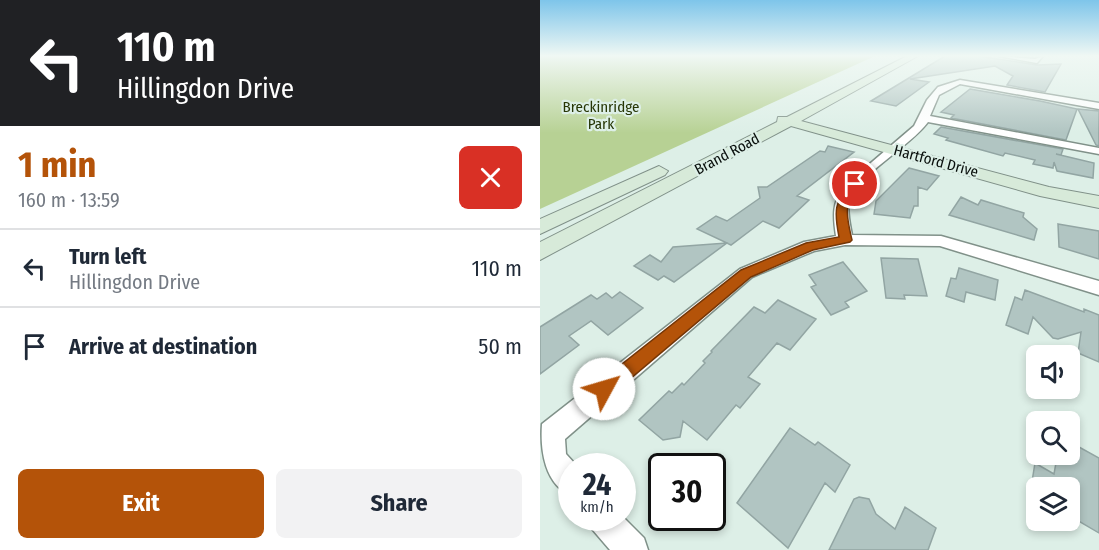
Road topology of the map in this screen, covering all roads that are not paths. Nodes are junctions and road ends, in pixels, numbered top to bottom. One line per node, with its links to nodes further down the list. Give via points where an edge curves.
1 (848, 82): 5 (main road, Brand Road)
2 (860, 82): 5 (main road, Brand Road)
3 (1099, 106): 4 (street, via 960,82 944,88 929,101)
4 (924, 118): 6 (street); 7 (street)
5 (782, 119): 6 (main road, Hartford Drive); 9 (main road, Brand Road); 11 (main road, Brand Road)
6 (893, 149): 8 (main road, Hartford Drive, via 1047,192); 10 (street, via 843,198 840,215)
7 (1099, 151)
8 (1099, 202)
9 (540, 227)
10 (845, 240): 12 (street, via 940,241); 13 (street, via 810,246 746,273 551,433 553,460)
11 (540, 252)
12 (1099, 288)
13 (558, 466)
14 (615, 531): 15 (street)
15 (632, 550)

